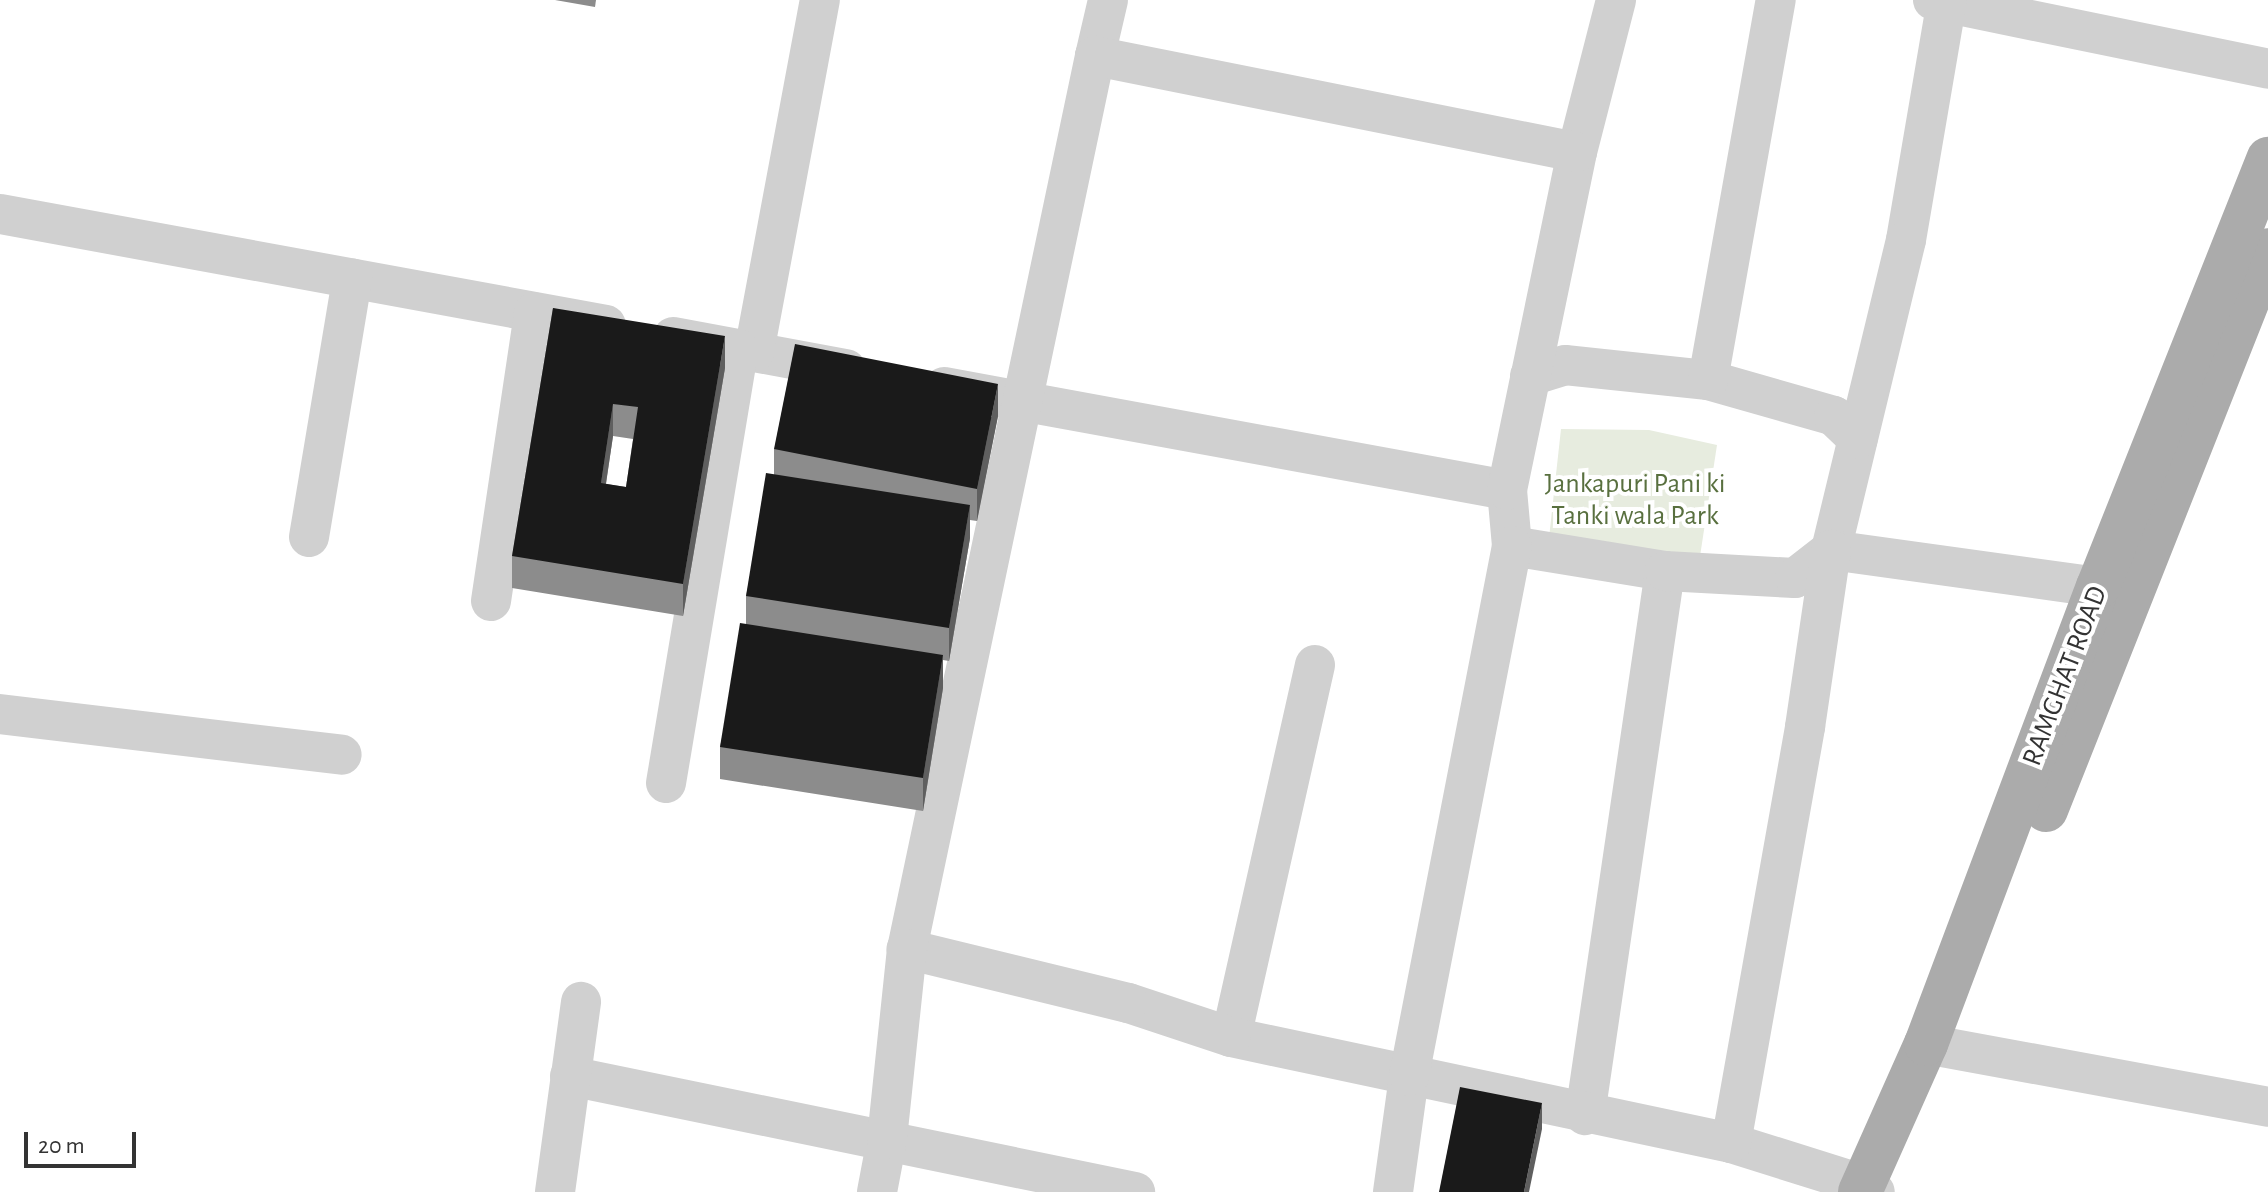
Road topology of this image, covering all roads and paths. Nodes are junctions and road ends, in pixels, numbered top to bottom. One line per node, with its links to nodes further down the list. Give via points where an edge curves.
1 (820, 0): 14 (street)
2 (1108, 0): 6 (street)
3 (1616, 0): 8 (street)
4 (1776, 0): 16 (street)
5 (1942, 1): 7 (street); 18 (street, via 1906,240)
6 (1095, 56): 8 (street); 17 (street)
7 (2268, 69)
8 (1577, 152): 15 (street)
9 (2268, 159): 24 (main road, RAMGHAT ROAD)
10 (0, 214): 12 (street)
11 (2268, 250): 33 (main road, RAMGHAT ROAD)
12 (352, 279): 13 (street); 20 (street)
13 (534, 312): 14 (street); 25 (street)
14 (746, 351): 17 (street); 29 (street)
15 (1530, 376): 16 (street, via 1565,365); 19 (street)
16 (1708, 380): 18 (street, via 1834,416)
17 (1022, 400): 19 (street); 30 (street)
18 (1858, 439): 22 (street)
19 (1507, 490): 21 (street)
20 (309, 537)
21 (1512, 546): 23 (street); 35 (street)
22 (1831, 550): 23 (street, via 1795,578); 24 (street); 39 (street)
23 (1665, 571): 37 (street)
24 (2098, 587): 33 (main road, RAMGHAT ROAD)
25 (491, 601)
26 (1315, 665): 32 (street)
27 (0, 714): 28 (street)
28 (342, 755)
29 (666, 783)
30 (907, 949): 32 (street, via 1128,1003); 38 (street)
31 (581, 1002): 34 (street)
32 (1231, 1037): 35 (street)
33 (1939, 1046): 36 (street); 40 (main road, RAMGHAT ROAD)
34 (570, 1076): 38 (street); 41 (street)
35 (1409, 1076): 37 (street); 44 (street)
36 (2268, 1107)
37 (1585, 1115): 39 (street)
38 (887, 1139): 42 (street); 43 (street)
39 (1731, 1143): 40 (street)
40 (1872, 1190)
41 (555, 1192)
42 (877, 1192)
43 (1135, 1192)
44 (1393, 1192)

